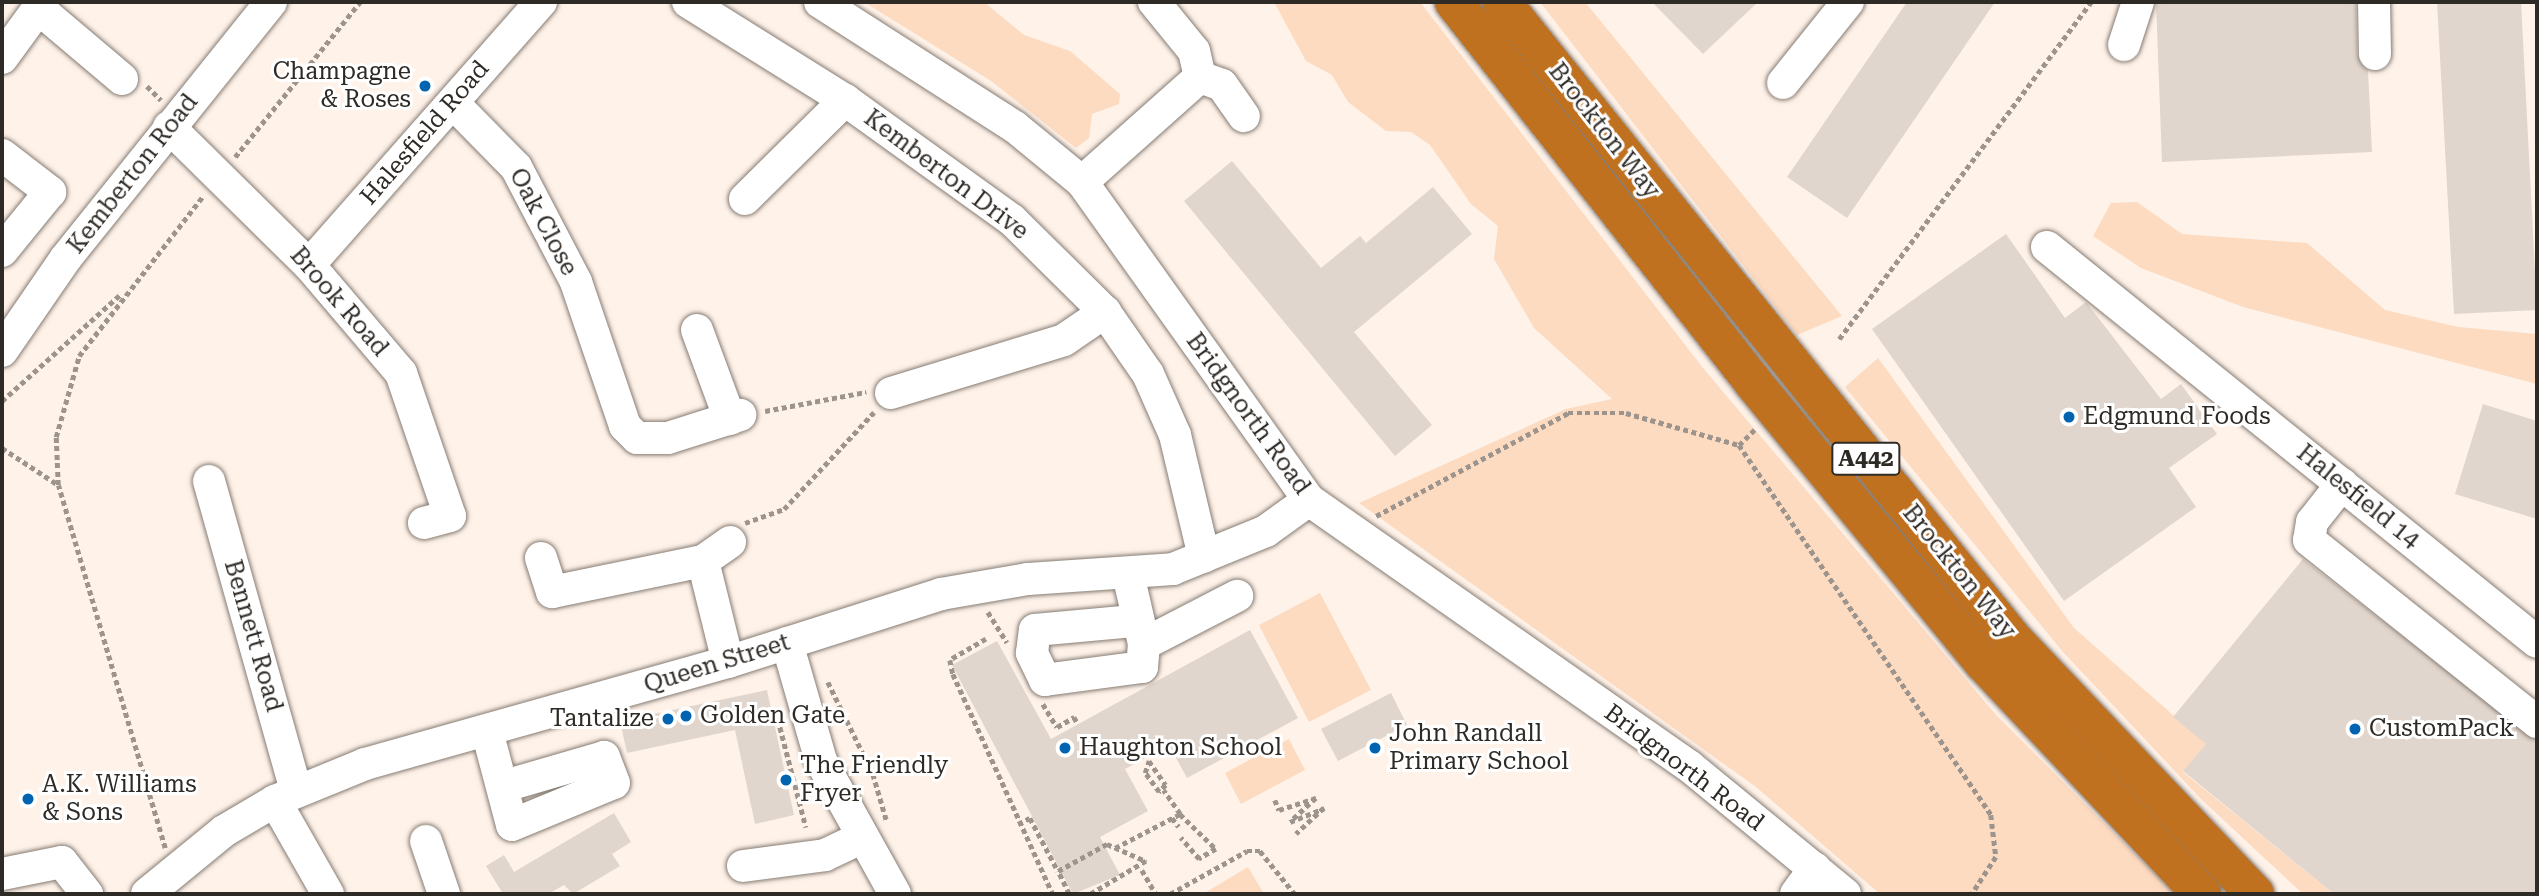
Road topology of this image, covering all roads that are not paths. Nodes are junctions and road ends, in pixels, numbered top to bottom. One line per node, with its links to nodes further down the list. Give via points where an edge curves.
1 (271, 2): 21 (street, Kemberton Road)
2 (541, 2): 19 (street, Halesfield Road)
3 (688, 2): 18 (street, Kemberton Drive)
4 (820, 2): 23 (street, Bridgnorth Road, via 1015,127)
5 (1154, 2): 15 (street, via 1194,51)
6 (1454, 2): 64 (highway, Brockton Way / A442, via 1752,381 1984,663)
7 (1502, 2): 65 (highway, Brockton Way / A442, via 2012,638)
8 (1848, 2): 17 (street)
9 (2138, 2): 12 (street)
10 (2374, 2): 13 (street)
11 (41, 5): 14 (street); 16 (street)
12 (2124, 45)
13 (2375, 54)
14 (2, 58)
15 (1200, 77): 20 (street, via 1222,85); 23 (street)
16 (122, 79)
17 (1783, 83)
18 (845, 100): 24 (street); 28 (street, Kemberton Drive, via 1012,220)
19 (453, 103): 27 (street, Halesfield Road); 29 (street, Oak Close, via 516,167 576,282 625,426 637,438 668,438 735,417 714,379)
20 (1244, 116)
21 (174, 121): 27 (street, Brook Road); 30 (street, Kemberton Road)
22 (2, 155): 26 (street, via 50,192)
23 (1082, 183): 34 (street, Bridgnorth Road)
24 (755, 189)
25 (2047, 247): 33 (street, Halesfield 14)
26 (2, 251)
27 (309, 265): 35 (street, Brook Road, via 401,373)
28 (1105, 312): 31 (street, via 1064,340); 38 (street, Kemberton Drive, via 1148,373 1175,435)
29 (697, 330)
30 (3, 348)
31 (891, 393)
32 (209, 481): 51 (street, Bennett Road)
33 (2342, 484): 45 (street, Halesfield 14); 48 (street, via 2312,522 2309,540)
34 (1309, 499): 38 (street, Queen Street, via 1266,531); 55 (street, Bridgnorth Road, via 1347,531 1689,766)
35 (449, 516)
36 (730, 542): 39 (street)
37 (541, 558): 39 (street, via 552,592)
38 (1204, 558): 40 (street, Queen Street, via 1172,569)
39 (703, 561): 47 (street)
40 (1128, 573): 41 (street, Queen Street); 44 (street)
41 (1028, 579): 43 (street); 46 (street, Queen Street, via 941,594)
42 (1237, 596): 44 (street)
43 (1035, 630): 44 (street); 44 (street, via 1032,653 1045,680 1142,667)
44 (1139, 633)
45 (2537, 642)
46 (787, 643): 47 (street, Queen Street); 52 (street, via 821,761)
47 (727, 663): 49 (street, Queen Street)
48 (2537, 722)
49 (487, 731): 50 (street, via 504,786); 51 (street, Queen Street, via 365,764)
50 (604, 757)
51 (286, 796): 58 (street, Queen Street, via 172,872); 59 (street, Bennett Road)
52 (876, 833): 54 (street, via 825,855); 61 (street)
53 (425, 841): 60 (street)
54 (743, 866)
55 (1815, 868): 62 (street); 63 (street, Bridgnorth Road)
56 (2, 874): 57 (street, via 62,862)
57 (87, 894)
58 (147, 894)
59 (328, 894)
60 (444, 894)
61 (895, 894)
62 (1796, 894)
63 (1845, 894)
64 (2202, 894)
65 (2255, 894)

